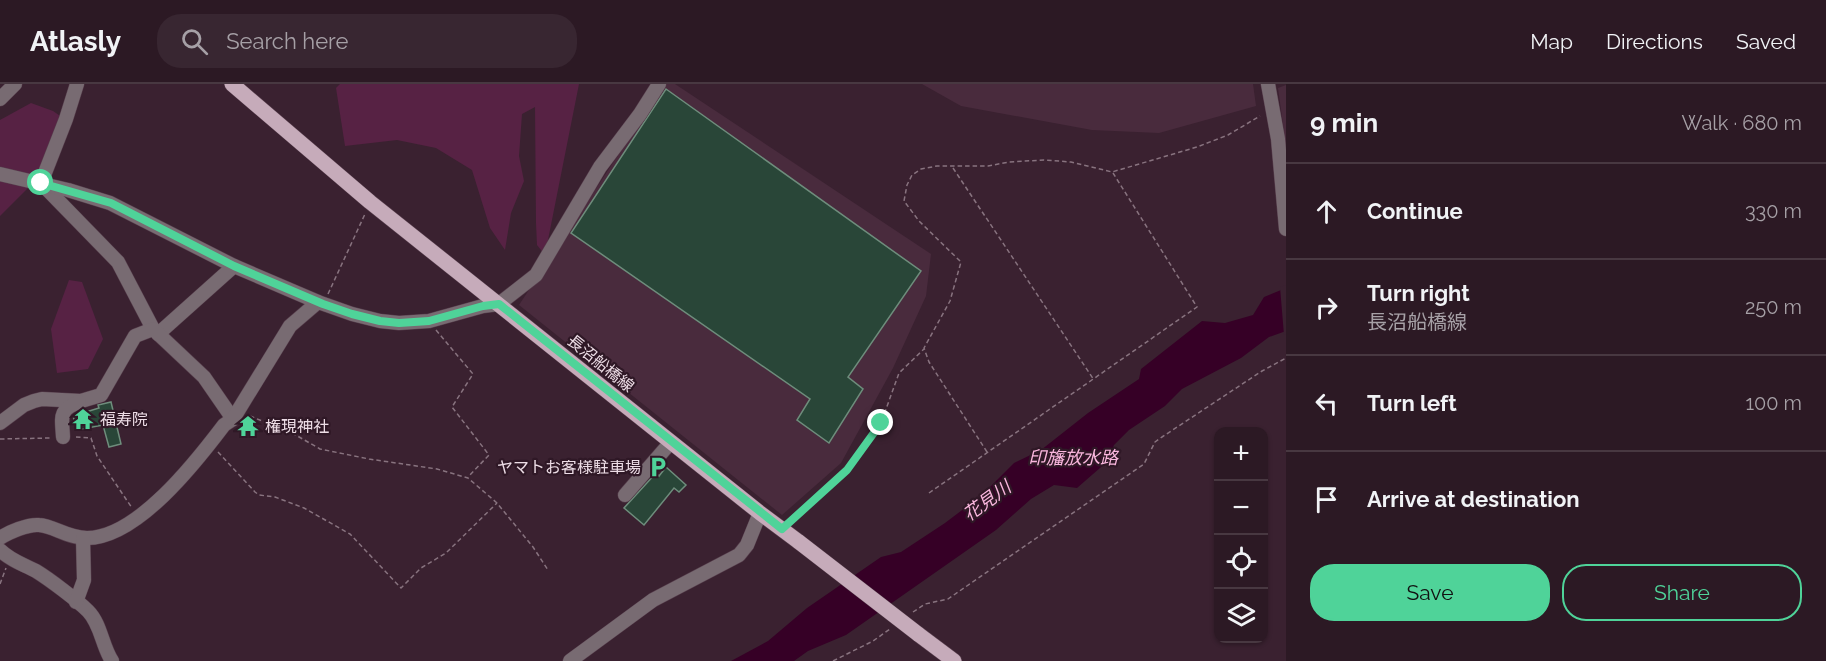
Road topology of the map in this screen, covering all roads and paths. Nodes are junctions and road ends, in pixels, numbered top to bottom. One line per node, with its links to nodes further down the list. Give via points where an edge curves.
1 (15, 84): 6 (street)
2 (77, 84): 11 (street)
3 (232, 84): 12 (main road, 長沼船橋線)
4 (660, 84): 16 (street, via 600,167 536,275)
5 (1268, 84): 7 (street)
6 (0, 99)
7 (1272, 110): 9 (path, via 1228,135); 13 (street)
8 (952, 167): 9 (path, via 1044,160); 19 (path, via 921,169 906,185 904,201 961,262 950,302); 21 (path)
9 (1113, 172): 21 (path, via 1197,307)
10 (0, 174): 11 (street)
11 (41, 183): 14 (street, via 111,203); 18 (street, via 118,262)
12 (370, 202): 15 (path); 16 (main road, 長沼船橋線)
13 (1286, 229)
14 (234, 266): 15 (street); 18 (street)
15 (321, 303): 17 (street, via 380,321); 25 (street, via 290,326)
16 (499, 304): 17 (street); 29 (main road, 長沼船橋線)
17 (429, 321): 32 (path, via 473,374 452,407 489,455)
18 (156, 331): 22 (street, via 135,336 101,395); 25 (street, via 204,377)
19 (924, 348): 31 (path, via 928,362); 38 (path, via 899,373 881,423 847,470)
20 (1286, 358): 45 (path, via 1162,437 1155,442 1144,464 948,599 925,604)
21 (1094, 380): 31 (path)
22 (81, 401): 24 (street, via 33,401); 27 (street, via 66,407 62,415)
23 (248, 415): 32 (path, via 320,449)
24 (0, 423)
25 (229, 424): 26 (path, via 243,432); 30 (street)
26 (247, 427)
27 (63, 437): 28 (path); 37 (path, via 91,438 97,456)
28 (0, 439)
29 (670, 442): 34 (street); 36 (main road, 長沼船橋線)
30 (209, 443): 35 (path, via 259,495 276,496 350,534 401,588 421,568 446,553); 37 (street)
31 (987, 452): 33 (path)
32 (468, 478): 35 (path)
33 (929, 493)
34 (625, 495)
35 (497, 503): 42 (path)
36 (760, 513): 38 (main road, 長沼船橋線); 48 (street, via 739,555 654,600)
37 (138, 518): 40 (street, via 101,536)
38 (782, 529): 50 (main road, 長沼船橋線, bridge)
39 (0, 538): 40 (street, via 38,525)
40 (83, 538): 44 (street, via 84,580)
41 (4, 555): 43 (path); 44 (street, via 37,572)
42 (548, 570)
43 (0, 584)
44 (76, 602): 47 (street, via 94,620)
45 (908, 616)
46 (890, 628): 49 (path)
47 (112, 661)
48 (570, 661)
49 (833, 661)
50 (954, 661)

